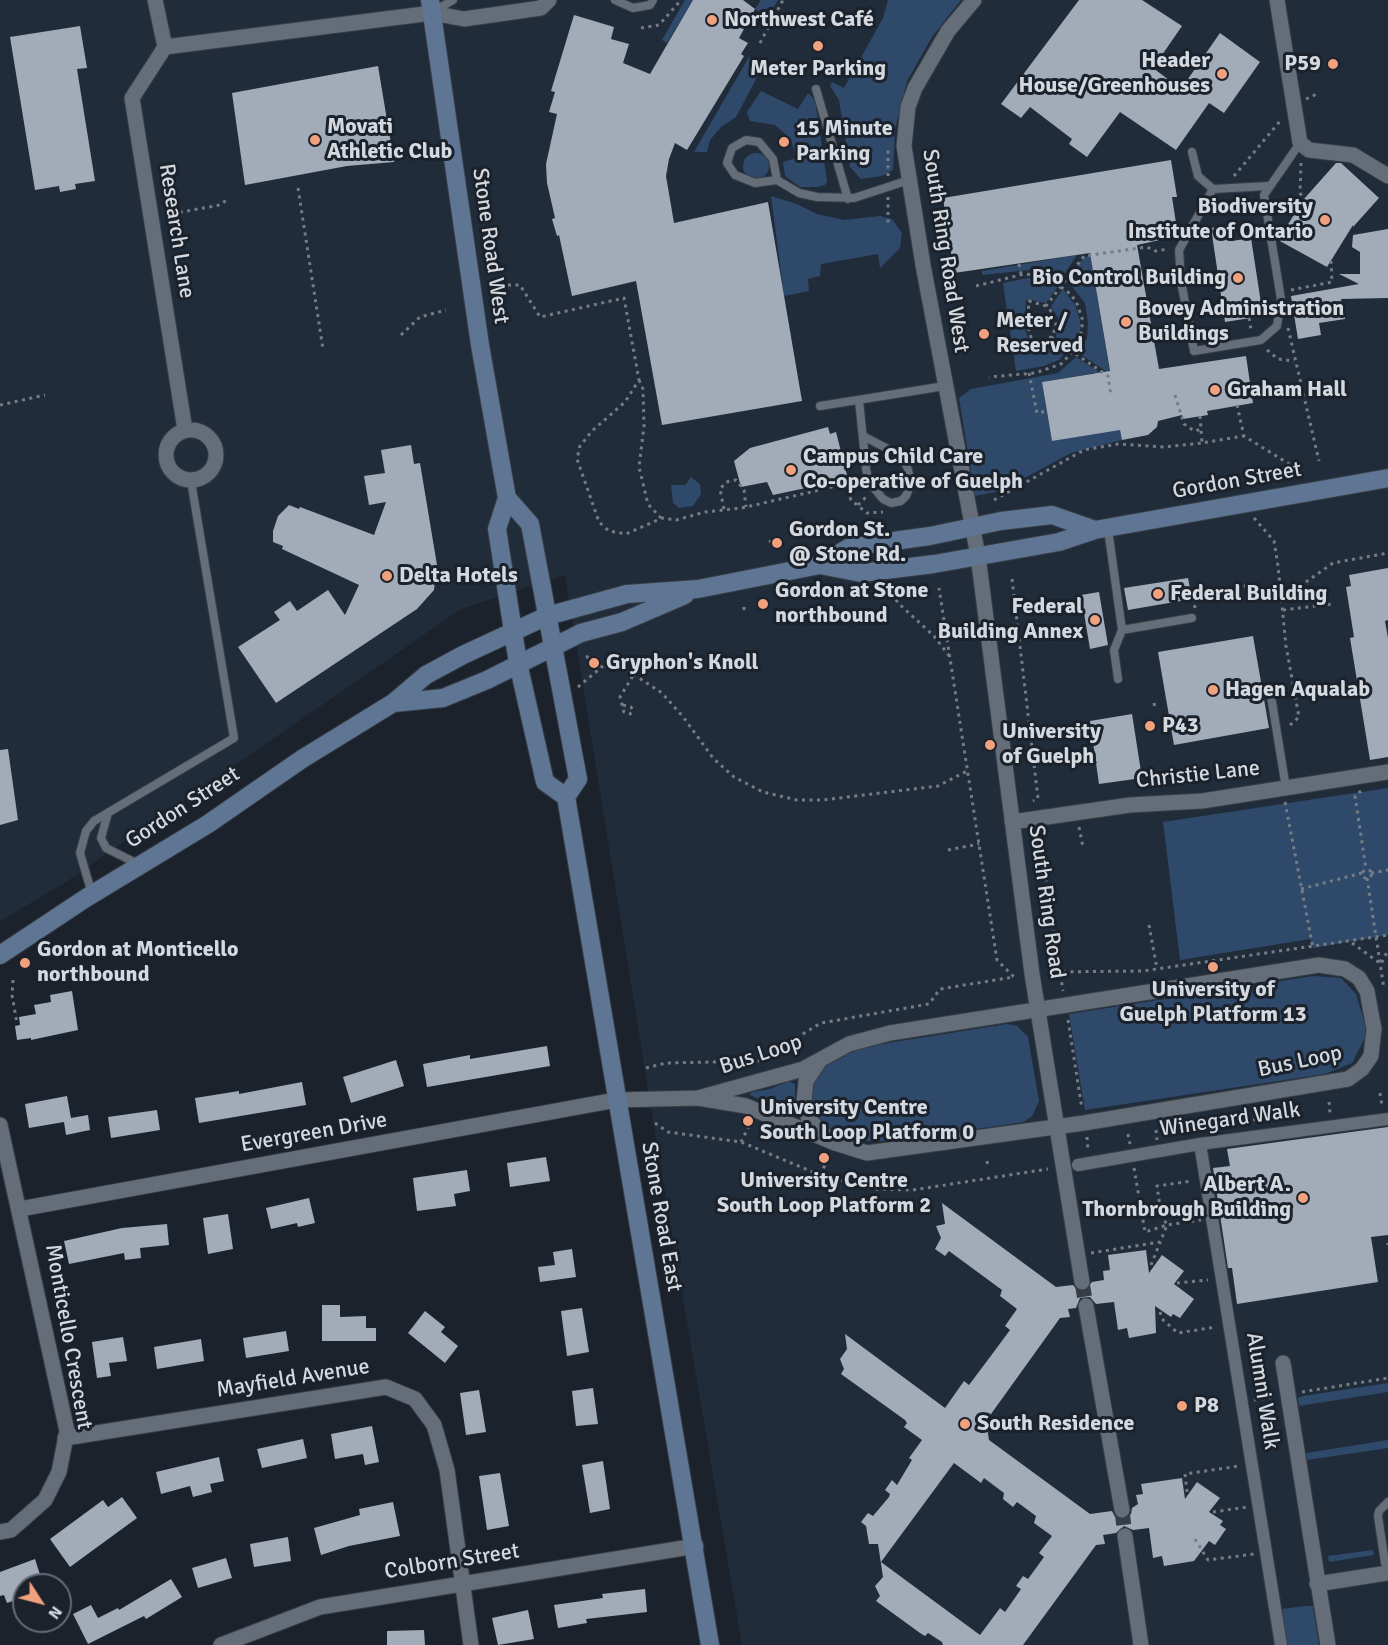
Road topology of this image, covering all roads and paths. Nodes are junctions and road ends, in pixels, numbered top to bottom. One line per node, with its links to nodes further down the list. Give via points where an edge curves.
1 (155, 0): 13 (street)
2 (453, 0): 10 (lane)
3 (549, 0): 10 (street, via 541,8 464,19)
4 (615, 0): 5 (lane, via 633,8 650,5)
5 (653, 0)
6 (681, 0): 11 (path, via 659,24)
7 (783, 0): 12 (path)
8 (975, 0): 22 (street, South Ring Road West, via 948,31 912,93 905,135)
9 (1277, 0): 16 (street)
10 (431, 6): 13 (street); 66 (main road, Stone Road West, via 480,345)
11 (641, 28)
12 (760, 43)
13 (165, 47): 29 (street, Research Lane, via 132,98)
14 (816, 89): 27 (lane)
15 (1319, 93): 16 (path)
16 (1294, 105): 17 (street); 19 (path)
17 (1300, 144): 20 (street, via 1309,150 1353,155); 23 (lane); 28 (path, via 1300,193)
18 (1192, 152): 25 (lane, via 1198,176)
19 (1234, 176)
20 (1388, 176)
21 (777, 180): 21 (lane, via 773,159 763,144 746,140 732,148 727,163 735,175 755,183); 27 (lane, via 804,194)
22 (909, 180): 27 (lane); 47 (street, South Ring Road West)
23 (1268, 186): 25 (lane); 37 (lane, via 1263,203)
24 (298, 188): 42 (path)
25 (1213, 189): 30 (lane)
26 (229, 198): 29 (path, via 220,205)
27 (848, 199)
28 (1304, 199)
29 (151, 218): 58 (street, Research Lane)
30 (1179, 247): 36 (path, via 1155,251 1147,247 1084,256); 37 (lane, via 1194,351 1269,336 1277,326)
31 (1331, 261): 37 (path, via 1334,278 1330,284)
32 (1019, 264): 33 (path)
33 (1021, 274): 35 (path); 36 (path, via 1045,276)
34 (508, 285): 46 (path, via 520,285 540,317 624,298)
35 (976, 286)
36 (1061, 286): 38 (path); 43 (path, via 1076,302 1082,318 1080,339)
37 (1281, 295): 62 (path)
38 (1046, 306): 41 (path, via 1056,323); 41 (path, via 1029,301 1027,324 1034,347)
39 (446, 310): 40 (path, via 420,316)
40 (401, 335)
41 (1051, 338): 43 (path)
42 (323, 349)
43 (1073, 353): 44 (path, via 1054,368); 49 (path, via 1108,376)
44 (1029, 374): 45 (path); 55 (path, via 1037,413)
45 (989, 377)
46 (639, 380): 72 (path, via 643,389 644,426 639,467 648,504); 72 (path, via 625,402 580,446 577,459 599,522 609,531 626,534)
47 (945, 386): 51 (lane); 73 (street, South Ring Road West)
48 (45, 395): 52 (path)
49 (1111, 396)
50 (1175, 396): 57 (path, via 1185,424 1194,431)
51 (859, 400): 54 (lane); 59 (lane)
52 (0, 405)
53 (1238, 405): 60 (path)
54 (820, 406)
55 (1047, 411)
56 (1200, 416): 57 (path)
57 (1202, 429): 61 (path)
58 (185, 430): 65 (street, via 170,440 165,454 175,475); 65 (street, via 202,432 215,449 213,468)
59 (862, 436): 59 (lane, via 873,489 889,502 901,501 911,483 907,466 892,451)
60 (1245, 436): 61 (path); 63 (path)
61 (1202, 443): 67 (path, via 1163,447 1118,444 1084,450)
62 (1319, 461)
63 (1294, 467)
64 (1388, 478): 68 (main road, Gordon Street)
65 (191, 481): 108 (lane, via 234,738)
66 (507, 498): 86 (main road, via 530,524); 89 (main road, Stone Road West, via 497,529)
67 (994, 500)
68 (1250, 504): 74 (main road, Gordon Street); 82 (path, via 1254,519 1274,540)
69 (746, 507): 70 (path); 70 (path, via 744,490 736,480 726,482 720,489); 71 (path, via 845,484 850,499 867,513)
70 (724, 510): 72 (path, via 676,520)
71 (887, 511)
72 (662, 518)
73 (972, 527): 74 (main road, Gordon Street, via 1052,515); 76 (street, South Ring Road); 77 (main road, Gordon Street, via 850,547)
74 (1101, 529): 76 (main road, Gordon Street, via 1059,542); 88 (lane)
75 (1388, 553): 82 (path, via 1333,563 1292,594)
76 (978, 556): 77 (main road, Gordon Street, via 861,573); 109 (street, South Ring Road)
77 (820, 565): 81 (main road, Gordon Street)
78 (1012, 579): 107 (path, via 1038,798)
79 (888, 587): 92 (path, via 901,606)
80 (939, 588): 92 (path)
81 (698, 589): 86 (main road, Gordon Street, via 627,594); 90 (main road, Gordon Street, via 622,622)
82 (1281, 595): 84 (path, via 1244,586 1216,599 1194,601); 85 (path)
83 (1332, 604): 85 (path)
84 (1195, 608)
85 (1283, 610): 101 (path, via 1299,717 1288,726)
86 (548, 616): 89 (main road, Gordon Street); 90 (main road)
87 (1192, 618): 88 (lane)
88 (1122, 630): 96 (lane, via 1114,650)
89 (514, 632): 93 (main road, Stone Road West); 99 (main road, Gordon Street, via 426,675)
90 (553, 645): 93 (main road, Gordon Street); 106 (main road, via 578,779)
91 (586, 656): 94 (path)
92 (951, 657): 102 (path)
93 (518, 663): 99 (main road, Gordon Street, via 442,698); 106 (main road, via 545,782)
94 (603, 666): 95 (path); 97 (path)
95 (634, 674): 100 (path, via 620,698); 102 (path, via 662,693 705,750 734,777 786,799 823,800 938,786)
96 (1118, 679)
97 (578, 687)
98 (1271, 696): 104 (lane)
99 (393, 702): 115 (main road, Gordon Street)
100 (623, 705)
101 (1289, 738)
102 (967, 771): 112 (path)
103 (1388, 772): 104 (street, Christie Lane)
104 (1284, 788): 109 (street, Christie Lane); 121 (path)
105 (1362, 790): 116 (path, via 1355,796)
106 (566, 797): 148 (main road, Stone Road East)
107 (1033, 801)
108 (109, 812): 115 (lane, via 101,838 106,848); 122 (lane, via 90,826 81,844)
109 (1012, 822): 140 (street, South Ring Road)
110 (1079, 827): 113 (path)
111 (1038, 832): 134 (path)
112 (979, 844): 114 (path); 144 (path, via 997,960 1014,977 940,989 929,1004 821,1023 758,1060 666,1063)
113 (1083, 848)
114 (948, 850)
115 (140, 865): 122 (main road, Gordon Street)
116 (1366, 869): 118 (path); 119 (path)
117 (1388, 870): 119 (path)
118 (1362, 873): 120 (path); 121 (path)
119 (1371, 873): 120 (path)
120 (1366, 878): 125 (path)
121 (1301, 889): 127 (path)
122 (92, 894): 129 (main road, Gordon Street)
123 (1149, 925): 133 (path)
124 (1388, 935): 125 (path)
125 (1377, 938): 126 (path); 131 (path)
126 (1351, 942): 127 (path); 131 (path)
127 (1313, 948): 133 (path)
128 (1388, 950): 131 (path)
129 (0, 955)
130 (25, 963): 132 (path)
131 (1381, 964): 139 (path)
132 (29, 969)
133 (1157, 969): 134 (path)
134 (1060, 970): 135 (path); 137 (path); 138 (path)
135 (1048, 972)
136 (8, 975): 142 (path, via 12,980)
137 (1063, 978)
138 (1063, 994)
139 (1384, 996)
140 (1039, 1010): 143 (street, Bus Loop, via 865,1038); 156 (street, South Ring Road); 156 (street, Bus Loop, via 1329,965 1353,972 1364,984 1374,1029 1371,1056 1348,1080)
141 (1067, 1016): 149 (path)
142 (17, 1023)
143 (835, 1051): 146 (street, Bus Loop, via 803,1069); 158 (street, Bus Loop, via 810,1072 803,1091 809,1120)
144 (646, 1068)
145 (1380, 1093): 147 (path)
146 (698, 1098): 148 (street, Bus Loop); 158 (street, Bus Loop, via 746,1106)
147 (1381, 1099)
148 (616, 1100): 168 (street, Evergreen Drive); 194 (main road, Stone Road East)
149 (1082, 1110)
150 (1272, 1112): 151 (path)
151 (1272, 1117)
152 (1388, 1119): 159 (street, Winegard Walk)
153 (751, 1122): 157 (path)
154 (655, 1124): 157 (path, via 668,1132)
155 (0, 1125): 168 (street, Monticello Crescent)
156 (1058, 1126): 158 (street, Bus Loop, via 867,1153); 172 (street, South Ring Road)
157 (741, 1142): 166 (path)
158 (835, 1143)
159 (1200, 1144): 160 (street, Winegard Walk); 167 (street, Alumni Walk)
160 (1132, 1156): 163 (street, Winegard Walk); 170 (path, via 1145,1232)
161 (828, 1159): 166 (path)
162 (987, 1161): 164 (path)
163 (1077, 1165)
164 (988, 1167)
165 (1048, 1168): 166 (path, via 892,1189)
166 (820, 1175)
167 (1205, 1179): 169 (street, Alumni Walk); 170 (path, via 1157,1186 1161,1214)
168 (20, 1209): 184 (street, Monticello Crescent, via 67,1431)
169 (1211, 1219): 170 (path); 174 (street, Alumni Walk)
170 (1167, 1225): 171 (path)
171 (1160, 1242): 172 (path); 173 (path)
172 (1078, 1255): 175 (street, South Ring Road)
173 (1151, 1265)
174 (1221, 1278): 176 (path); 179 (street, Alumni Walk)
175 (1082, 1282)
176 (1177, 1283)
177 (1086, 1306): 189 (street)
178 (1160, 1312): 179 (path, via 1162,1319 1178,1333)
179 (1230, 1324): 183 (street, Alumni Walk)
180 (1283, 1363): 182 (street)
181 (1388, 1378): 182 (path)
182 (1288, 1394): 183 (path); 199 (street)
183 (1244, 1402): 185 (street, Alumni Walk)
184 (65, 1438): 191 (street, Monticello Crescent, via 59,1472 45,1500 11,1530); 198 (street, Mayfield Avenue, via 386,1387 415,1399 434,1425 447,1470)
185 (1252, 1464): 186 (path, via 1185,1474); 188 (street, Alumni Walk)
186 (1187, 1492)
187 (1388, 1502): 196 (lane, via 1378,1516)
188 (1258, 1506): 190 (path); 195 (street, Alumni Walk)
189 (1122, 1510)
190 (1213, 1512)
191 (0, 1532)
192 (1125, 1536): 203 (street)
193 (1195, 1539): 195 (path, via 1208,1560)
194 (696, 1546): 198 (street, Colborn Street); 202 (main road, Stone Road East)
195 (1267, 1552): 204 (street, Alumni Walk)
196 (1388, 1568)
197 (1388, 1573): 199 (street)
198 (464, 1582): 200 (street, Colborn Street, via 320,1607); 201 (street, Mayfield Avenue)
199 (1317, 1584): 205 (street)
200 (221, 1645)
201 (471, 1645)
202 (710, 1645)
203 (1141, 1645)
204 (1281, 1645)
205 (1328, 1645)

